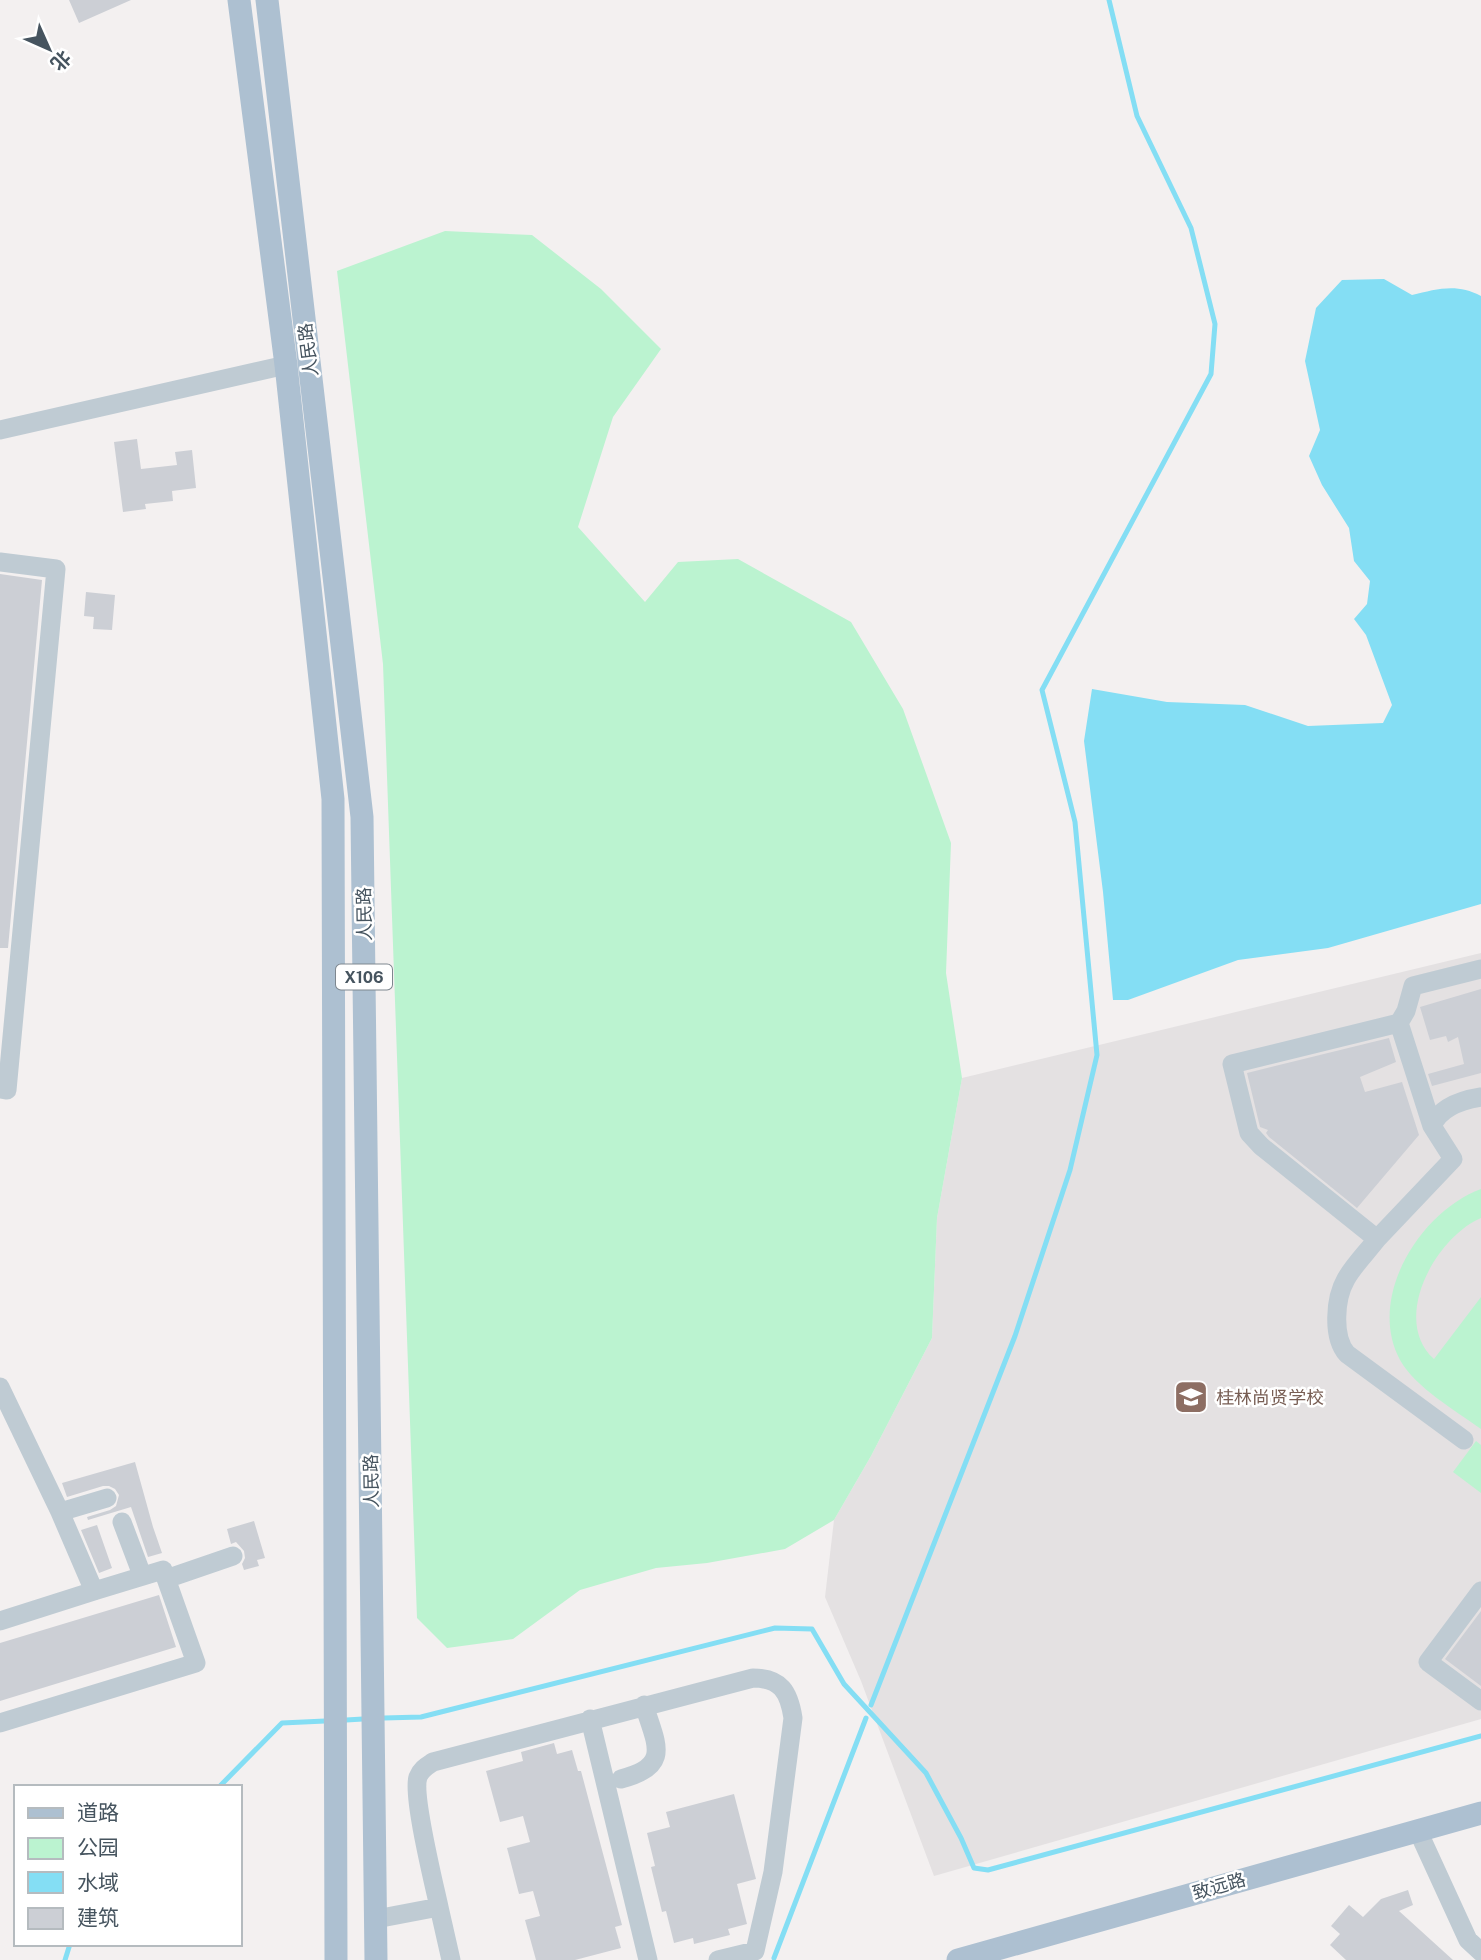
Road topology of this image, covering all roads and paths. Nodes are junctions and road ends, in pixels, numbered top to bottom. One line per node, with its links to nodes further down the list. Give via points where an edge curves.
1 (239, 0): 3 (main road, 人民路 / X106)
2 (267, 0): 31 (main road, 人民路 / X106, via 362,817)
3 (286, 366): 4 (street); 33 (main road, 人民路 / X106, via 333,799)
4 (0, 430)
5 (0, 562): 8 (street, via 56,569 7,1090)
6 (1481, 969): 7 (street, via 1413,986)
7 (1399, 1023): 10 (street); 11 (street, via 1232,1064 1249,1133)
8 (0, 1089)
9 (1481, 1097): 10 (street, via 1444,1110)
10 (1432, 1126): 11 (street, via 1453,1159)
11 (1377, 1239): 13 (street, via 1343,1286 1337,1316 1340,1345)
12 (0, 1387): 15 (street)
13 (1464, 1440)
14 (107, 1498): 15 (street)
15 (60, 1512): 20 (street)
16 (122, 1522): 18 (street)
17 (233, 1556): 19 (street)
18 (142, 1575): 19 (street, via 163,1570); 20 (street)
19 (166, 1579): 26 (street, via 196,1663)
20 (94, 1591): 22 (street)
21 (1481, 1591): 23 (street, via 1428,1662)
22 (0, 1621)
23 (1481, 1701)
24 (643, 1705): 25 (street); 27 (street, via 657,1752 644,1772); 37 (street, via 753,1678 779,1685 791,1705 773,1872 755,1951)
25 (590, 1719): 30 (street, via 437,1760 420,1772 419,1807); 36 (street)
26 (0, 1723)
27 (621, 1779)
28 (1481, 1813): 29 (main road, 致远路)
29 (1418, 1831): 32 (street, via 1468,1940); 38 (main road, 致远路)
30 (439, 1908): 31 (street); 35 (street)
31 (376, 1919): 34 (main road, 人民路 / X106)
32 (1481, 1952)
33 (336, 1960)
34 (376, 1960)
35 (450, 1960)
36 (648, 1960)
37 (719, 1960)
38 (958, 1960)

